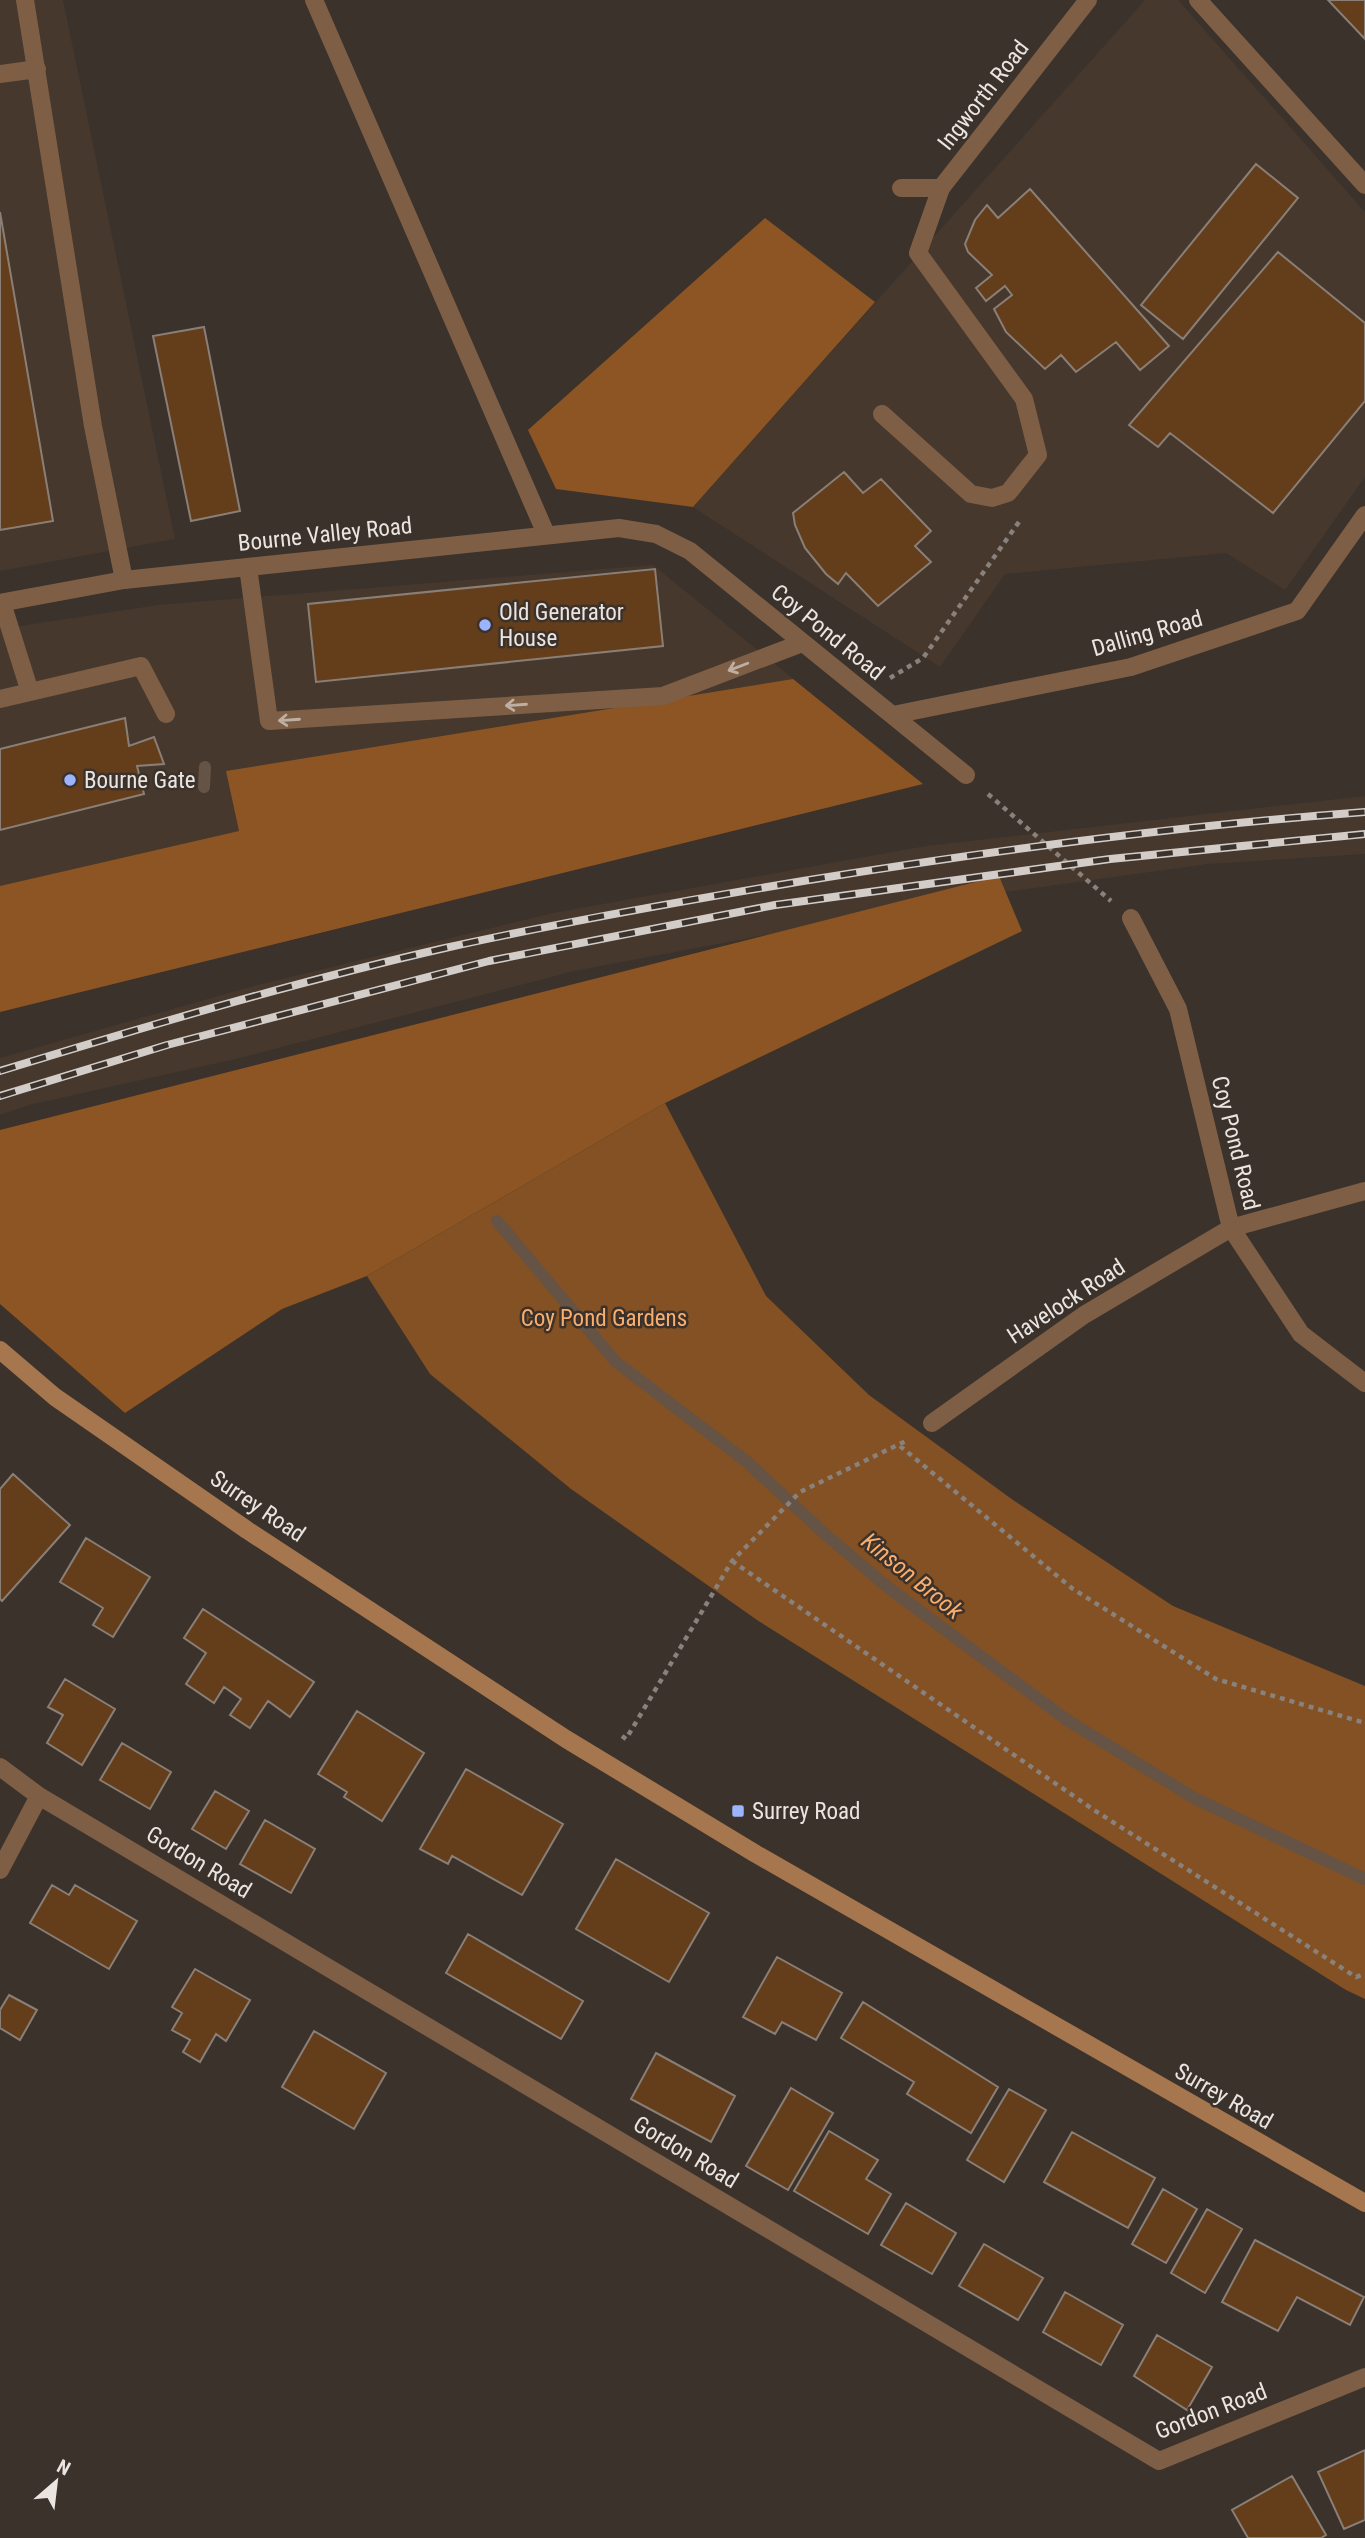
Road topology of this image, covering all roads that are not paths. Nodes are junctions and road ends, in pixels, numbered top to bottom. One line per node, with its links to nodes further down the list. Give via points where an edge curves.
1 (24, 0): 5 (street)
2 (314, 0): 12 (street)
3 (1088, 0): 9 (street, Ingworth Road)
4 (1198, 0): 7 (street)
5 (37, 69): 6 (street); 15 (street, via 93,426)
6 (0, 74)
7 (1365, 185)
8 (901, 188): 9 (street)
9 (941, 188): 10 (street, Ingworth Road, via 918,253 1024,398 1038,455 1008,493 992,498 971,494)
10 (883, 414)
11 (1365, 515): 21 (street, Dalling Road, via 1297,611 1130,667)
12 (546, 534): 13 (street, Bourne Valley Road, via 619,527); 14 (street, Bourne Valley Road)
13 (656, 534): 17 (street, Coy Pond Road, via 690,551)
14 (248, 567): 15 (street, Bourne Valley Road); 17 (street, one-way to 14, via 663,696 269,721)
15 (124, 580): 16 (street, Bourne Valley Road)
16 (1, 603): 18 (street)
17 (802, 643): 21 (street, Coy Pond Road)
18 (30, 692): 19 (street); 20 (street, via 141,666)
19 (0, 699)
20 (166, 714)
21 (893, 715): 22 (street, Coy Pond Road)
22 (966, 775)
23 (1130, 918): 25 (street, Coy Pond Road, via 1178,1009)
24 (1365, 1191): 25 (street, Havelock Road)
25 (1231, 1228): 27 (street, Coy Pond Road, via 1301,1334); 28 (street, Havelock Road, via 1084,1315)
26 (0, 1350): 32 (street, Surrey Road, via 55,1397 236,1522 566,1739 756,1854)
27 (1365, 1383)
28 (932, 1423)
29 (0, 1767): 30 (street, Gordon Road)
30 (39, 1796): 31 (street); 33 (street, Gordon Road, via 1159,2461)
31 (0, 1870)
32 (1365, 2203)
33 (1365, 2377)

